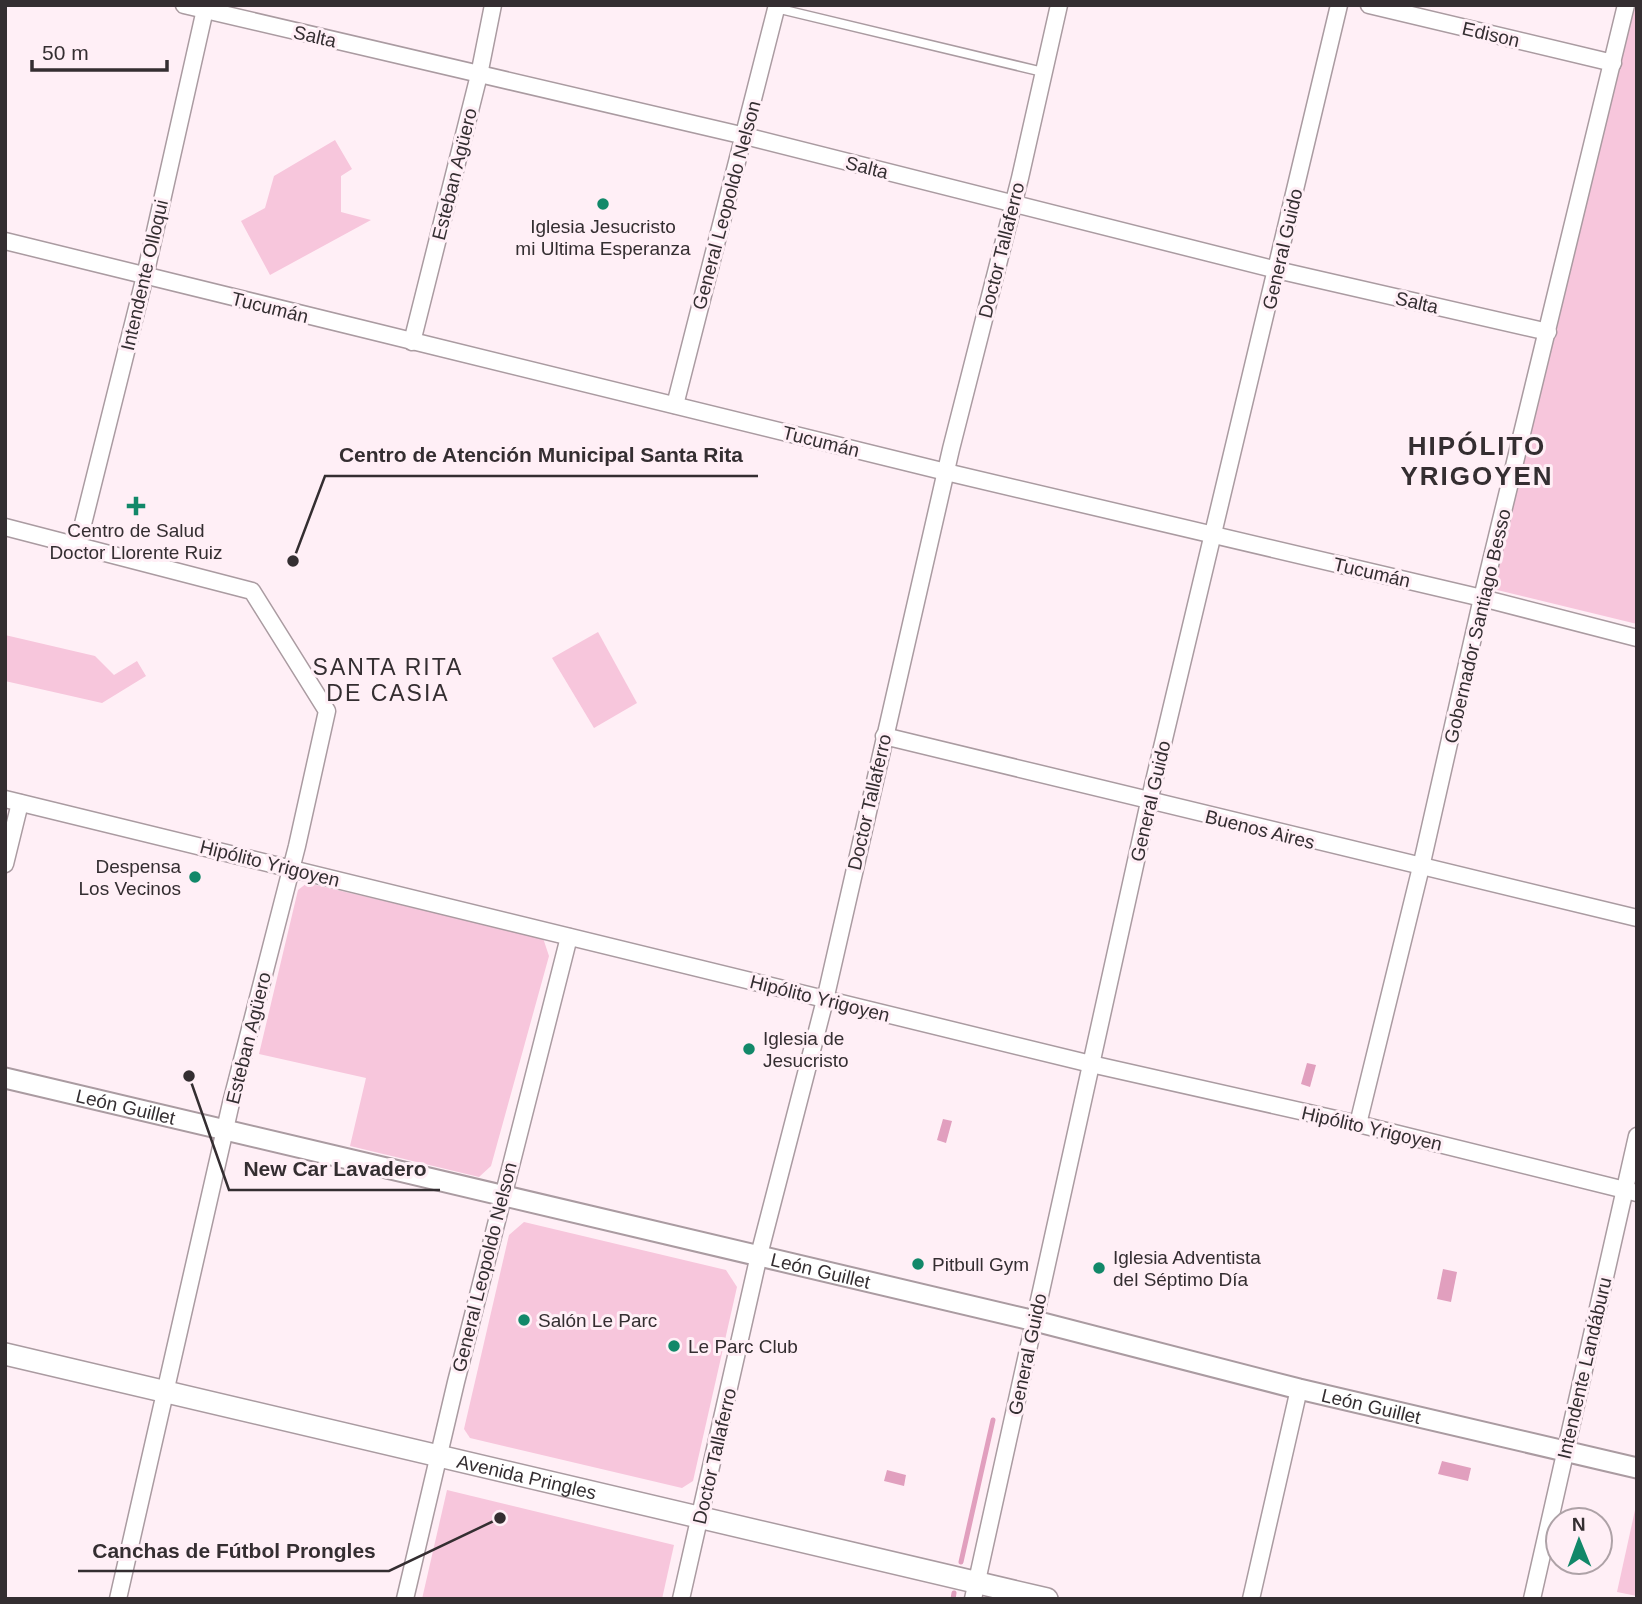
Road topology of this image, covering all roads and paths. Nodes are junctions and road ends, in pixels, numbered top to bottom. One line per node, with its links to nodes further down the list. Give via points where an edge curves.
1 (184, 5): 8 (street, Salta)
2 (493, 5): 11 (street, Esteban Agüero)
3 (1059, 5): 10 (street, Doctor Tallaferro)
4 (1339, 5): 15 (street, General Guido)
5 (1370, 5): 9 (street, Edison)
6 (1626, 5): 9 (street, Gobernador Santiago Besso)
7 (776, 6): 10 (lane); 12 (street, General Leopoldo Nelson)
8 (206, 8): 11 (street, Salta); 16 (street, Intendente Olloqui)
9 (1613, 62): 17 (street, Gobernador Santiago Besso)
10 (1043, 72): 13 (street, Doctor Tallaferro)
11 (479, 75): 12 (street, Salta); 18 (street, Esteban Agüero)
12 (745, 136): 13 (street, Salta); 19 (street, General Leopoldo Nelson)
13 (1012, 204): 15 (street, Salta); 20 (street, Doctor Tallaferro)
14 (5, 241): 16 (street, Tucumán)
15 (1277, 270): 17 (street, Salta); 22 (street, General Guido)
16 (145, 276): 18 (street, Tucumán); 23 (street, Intendente Olloqui)
17 (1548, 332): 24 (street, Gobernador Santiago Besso)
18 (412, 342): 19 (street, Tucumán)
19 (675, 405): 20 (street, Tucumán)
20 (946, 472): 22 (street, Tucumán); 26 (street, Doctor Tallaferro)
21 (5, 527): 23 (street)
22 (1213, 535): 24 (street, Tucumán); 28 (street, General Guido)
23 (78, 544): 31 (street, Esteban Agüero, via 252,590 327,711)
24 (1482, 598): 25 (street, Tucumán); 30 (street, Gobernador Santiago Besso)
25 (1637, 638)
26 (884, 736): 28 (street, Buenos Aires); 34 (street, Doctor Tallaferro)
27 (13, 801): 29 (street); 31 (street, Hipólito Yrigoyen)
28 (1149, 802): 30 (street, Buenos Aires); 35 (street, General Guido)
29 (5, 864)
30 (1421, 867): 32 (street, Buenos Aires); 37 (street, Gobernador Santiago Besso)
31 (291, 868): 33 (street, Hipólito Yrigoyen); 38 (street, Esteban Agüero)
32 (1637, 918)
33 (569, 937): 34 (street, Hipólito Yrigoyen); 41 (street, General Leopoldo Nelson)
34 (825, 1000): 35 (street, Hipólito Yrigoyen); 42 (street, Doctor Tallaferro)
35 (1091, 1064): 37 (street, Hipólito Yrigoyen); 43 (street, General Guido)
36 (5, 1078): 38 (street, León Guillet)
37 (1358, 1124): 40 (street, Hipólito Yrigoyen)
38 (226, 1130): 41 (street, León Guillet); 46 (street, Esteban Agüero)
39 (1637, 1136): 40 (street, Intendente Landáburu)
40 (1631, 1192): 47 (street, Intendente Landáburu)
41 (503, 1194): 42 (street, León Guillet); 48 (street, General Leopoldo Nelson)
42 (759, 1255): 43 (street, León Guillet); 50 (street, Doctor Tallaferro)
43 (1035, 1321): 45 (street, León Guillet); 51 (street, General Guido)
44 (5, 1354): 46 (main road, Avenida Pringles)
45 (1299, 1389): 47 (street, León Guillet); 56 (street)
46 (166, 1391): 48 (main road, Avenida Pringles); 52 (street, Esteban Agüero)
47 (1565, 1451): 49 (street, León Guillet); 57 (street, Intendente Landáburu)
48 (439, 1455): 50 (main road, Avenida Pringles); 53 (street, General Leopoldo Nelson)
49 (1637, 1468)
50 (700, 1516): 51 (main road, Avenida Pringles); 54 (street, Doctor Tallaferro)
51 (975, 1590): 55 (main road, Avenida Pringles)
52 (118, 1599)
53 (405, 1599)
54 (681, 1599)
55 (1048, 1599)
56 (1251, 1599)
57 (1532, 1599)

